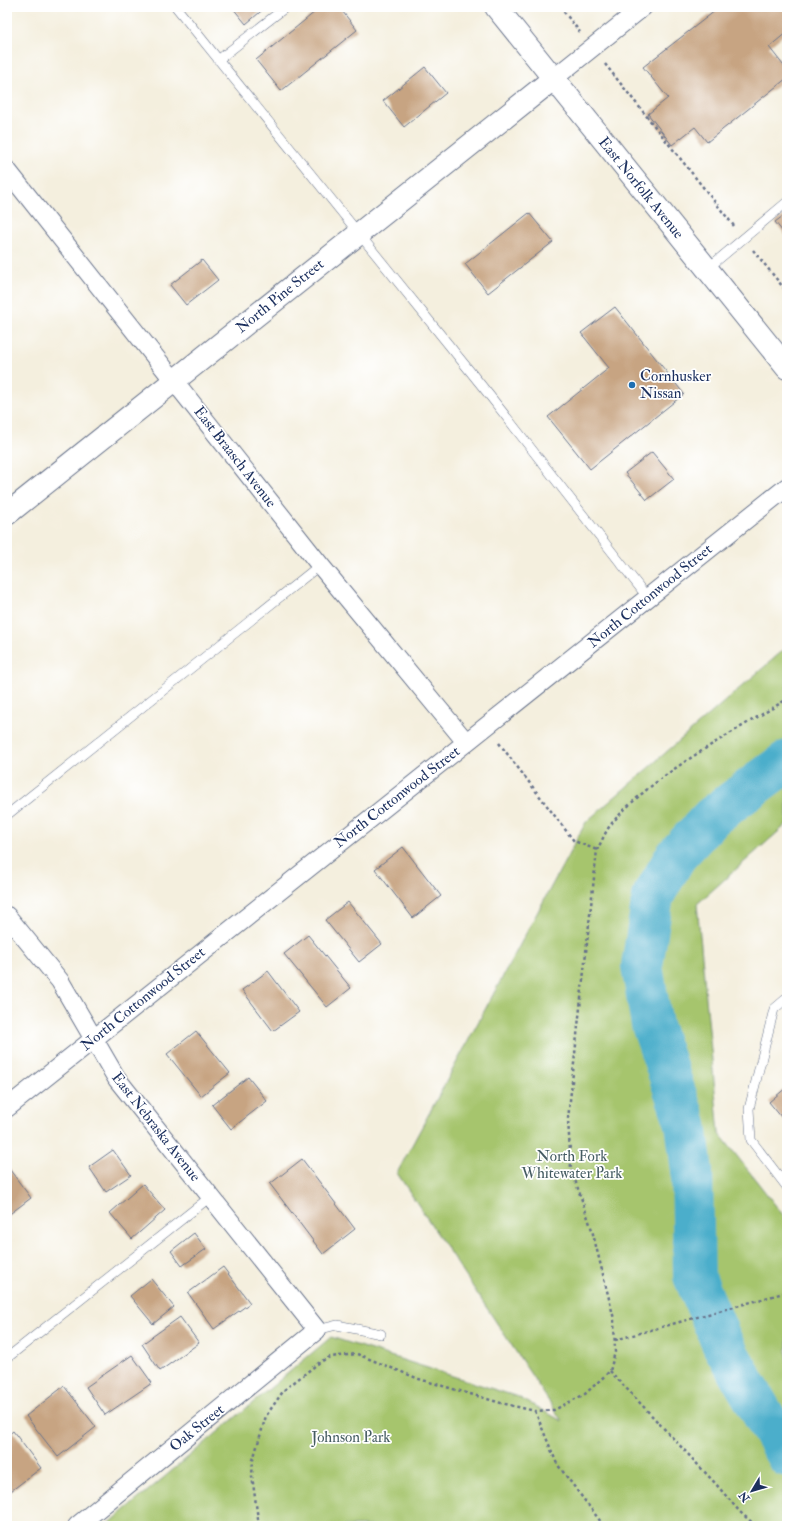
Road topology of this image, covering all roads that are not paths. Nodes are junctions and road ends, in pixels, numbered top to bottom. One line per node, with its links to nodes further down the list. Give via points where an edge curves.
1 (176, 7): 5 (lane)
2 (286, 7): 5 (lane)
3 (496, 7): 6 (street, East Norfolk Avenue)
4 (643, 7): 6 (street)
5 (218, 60): 9 (lane)
6 (553, 79): 9 (street, North Pine Street); 10 (street, East Norfolk Avenue)
7 (7, 170): 12 (street, East Braasch Avenue)
8 (787, 202): 10 (lane)
9 (358, 234): 12 (street, North Pine Street); 16 (lane, via 490,396)
10 (707, 269): 11 (street, East Norfolk Avenue)
11 (787, 368)
12 (175, 380): 14 (street, North Pine Street); 15 (street, East Braasch Avenue)
13 (787, 487): 16 (street, North Cottonwood Street)
14 (9, 509)
15 (320, 565): 17 (street, East Braasch Avenue); 18 (lane)
16 (648, 598): 17 (street, North Cottonwood Street)
17 (466, 742): 21 (street, North Cottonwood Street)
18 (7, 815)
19 (7, 916): 21 (street, East Nebraska Avenue, via 60,981)
20 (787, 998): 23 (lane, via 774,1009 750,1108 751,1140)
21 (93, 1038): 22 (street, North Cottonwood Street); 24 (street, East Nebraska Avenue, via 117,1079)
22 (7, 1108)
23 (787, 1187)
24 (210, 1197): 25 (street, East Nebraska Avenue); 27 (lane)
25 (317, 1330): 26 (lane, via 336,1325); 28 (street, Oak Street)
26 (381, 1334)
27 (7, 1358)
28 (76, 1526)

